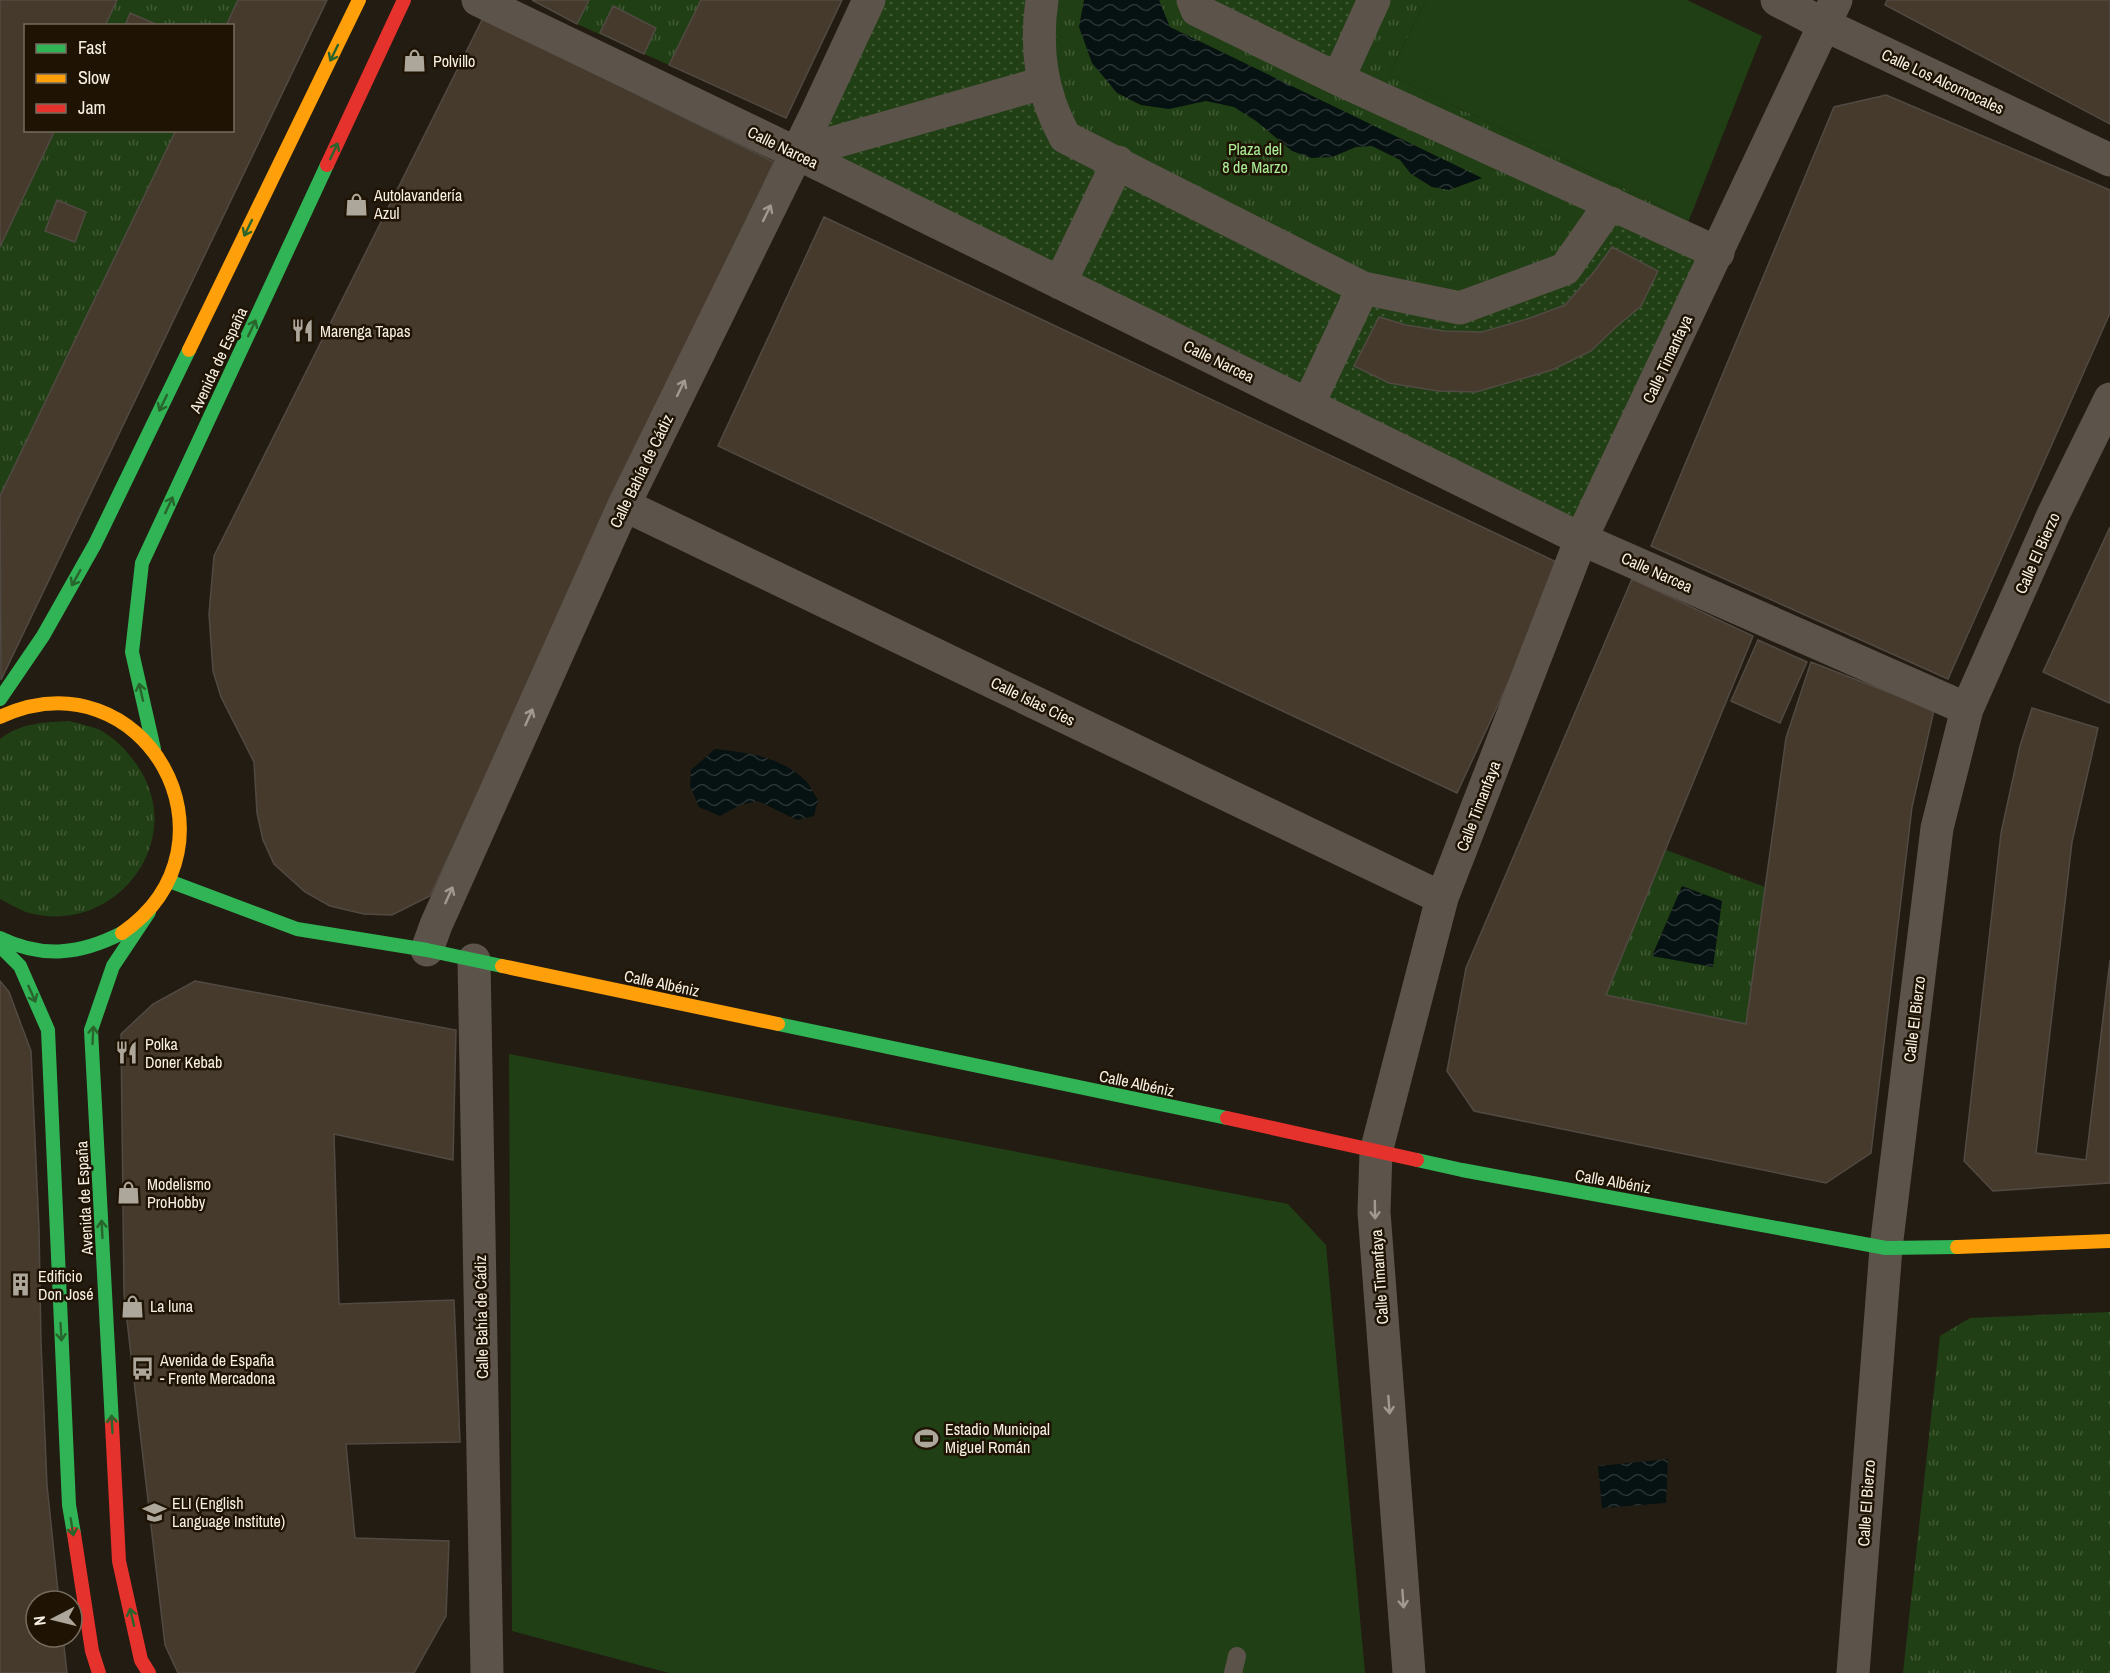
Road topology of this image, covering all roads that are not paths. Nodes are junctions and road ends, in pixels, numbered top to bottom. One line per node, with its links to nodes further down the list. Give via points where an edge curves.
1 (359, 0): 23 (main road, Avenida de España, one-way to 23, via 94,544 43,636)
2 (404, 0): 26 (main road, Avenida de España, one-way to 2, via 132,652 142,563)
3 (478, 0): 12 (street, Calle Narcea)
4 (869, 0): 12 (street, Calle Bahía de Cádiz)
5 (1042, 0): 11 (street)
6 (1193, 0): 10 (street, via 1197,10)
7 (1374, 0): 10 (street)
8 (1777, 0): 9 (street, Calle Los Alcornocales)
9 (1831, 12): 13 (street, Calle Los Alcornocales); 16 (street, Calle Timanfaya)
10 (1338, 79): 15 (street)
11 (1043, 83): 12 (street); 14 (street, via 1053,115 1065,136)
12 (796, 153): 17 (street, Calle Narcea); 21 (street, Calle Bahía de Cádiz, one-way to 12)
13 (2110, 160)
14 (1118, 162): 17 (street); 18 (street)
15 (1611, 203): 16 (street); 18 (street, via 1565,269 1460,308)
16 (1718, 252): 22 (street, Calle Timanfaya)
17 (1060, 283): 20 (street, Calle Narcea)
18 (1363, 288): 20 (street)
19 (2110, 399): 24 (street, Calle El Bierzo, via 2053,515)
20 (1308, 405): 22 (street, Calle Narcea)
21 (624, 504): 28 (street, Calle Islas Cíes); 32 (street, Calle Bahía de Cádiz, one-way to 21)
22 (1581, 539): 24 (street, Calle Narcea); 28 (street, Calle Timanfaya)
23 (0, 699)
24 (1967, 709): 36 (street, Calle El Bierzo, via 1937,828)
25 (0, 717): 26 (main road, via 52,702 90,707 125,723)
26 (154, 749): 27 (main road, Avenida de España, via 172,779 180,813 180,848)
27 (169, 881): 29 (main road, Avenida de España); 32 (main road, Calle Albéniz, via 297,929)
28 (1442, 898): 34 (street, Calle Timanfaya)
29 (149, 912): 30 (main road, via 120,936 87,950 50,953 14,946); 38 (main road, Avenida de España, one-way to 29, via 141,1660 119,1561 91,1030 113,966)
30 (0, 938)
31 (0, 946): 37 (main road, Avenida de España, one-way to 37, via 20,966 48,1030 69,1505 92,1651)
32 (427, 950): 33 (main road, Calle Albéniz)
33 (474, 960): 34 (main road, Calle Albéniz); 39 (street, Calle Bahía de Cádiz)
34 (1376, 1152): 36 (main road, Calle Albéniz); 40 (street, Calle Timanfaya, one-way to 40, via 1374,1212)
35 (2110, 1241): 36 (main road, Calle Albéniz)
36 (1886, 1248): 41 (street, Calle El Bierzo)
37 (99, 1673)
38 (148, 1673)
39 (487, 1673)
40 (1409, 1673)
41 (1853, 1673)

